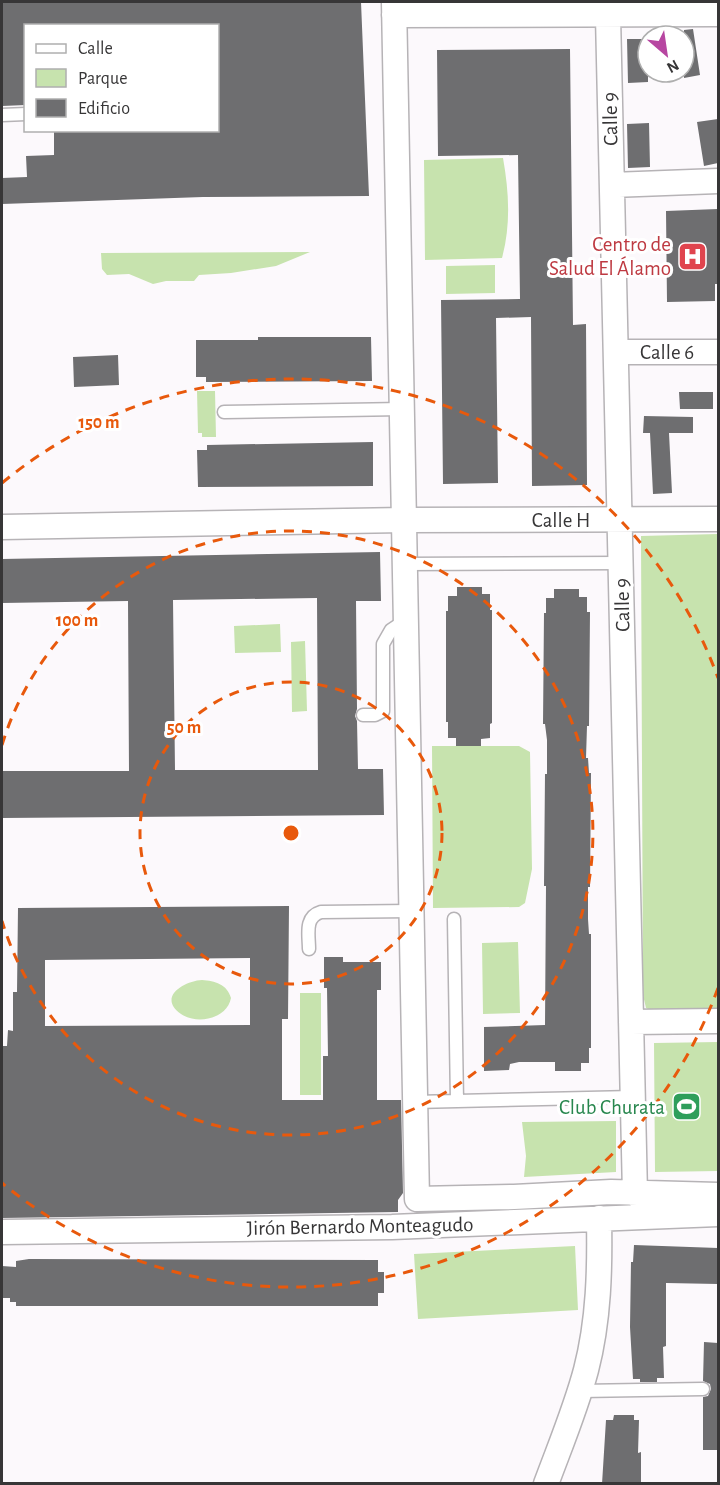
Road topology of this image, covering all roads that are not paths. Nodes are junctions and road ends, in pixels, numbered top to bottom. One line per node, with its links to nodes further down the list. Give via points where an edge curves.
1 (394, 8): 3 (street); 10 (street)
2 (718, 14): 3 (street)
3 (608, 16): 7 (street, Calle 9)
4 (24, 114): 5 (lane)
5 (2, 115)
6 (718, 182): 7 (street)
7 (612, 185): 8 (street, Calle 9)
8 (616, 352): 9 (street, Calle 6); 12 (street, Calle 9)
9 (718, 352)
10 (402, 409): 11 (lane); 14 (street)
11 (224, 412)
12 (620, 519): 13 (street, Calle H); 14 (street, Calle H); 16 (street, Calle 9)
13 (718, 519)
14 (404, 520): 15 (street, Calle H); 17 (street)
15 (2, 527)
16 (621, 562): 17 (lane); 24 (street, Calle 9)
17 (404, 564): 18 (street)
18 (406, 620): 19 (lane, via 391,630 383,644 383,711); 20 (street)
19 (363, 715)
20 (411, 911): 22 (lane, via 315,914 310,918); 27 (street)
21 (454, 919): 26 (lane)
22 (309, 949)
23 (718, 1021): 24 (street)
24 (631, 1022): 25 (street, Calle 9)
25 (633, 1097): 26 (lane); 28 (street, Calle 9)
26 (457, 1101): 27 (lane)
27 (415, 1102): 28 (street, Jirón Bernardo Monteagudo, via 417,1199)
28 (635, 1194): 29 (street, Jirón Bernardo Monteagudo)
29 (718, 1195)
30 (718, 1214): 31 (street, Jirón Bernardo Monteagudo)
31 (598, 1218): 32 (street, Jirón Bernardo Monteagudo, via 392,1227); 34 (street, via 597,1310)
32 (2, 1232)
33 (703, 1389): 34 (lane)
34 (580, 1391): 35 (street)
35 (546, 1484)

